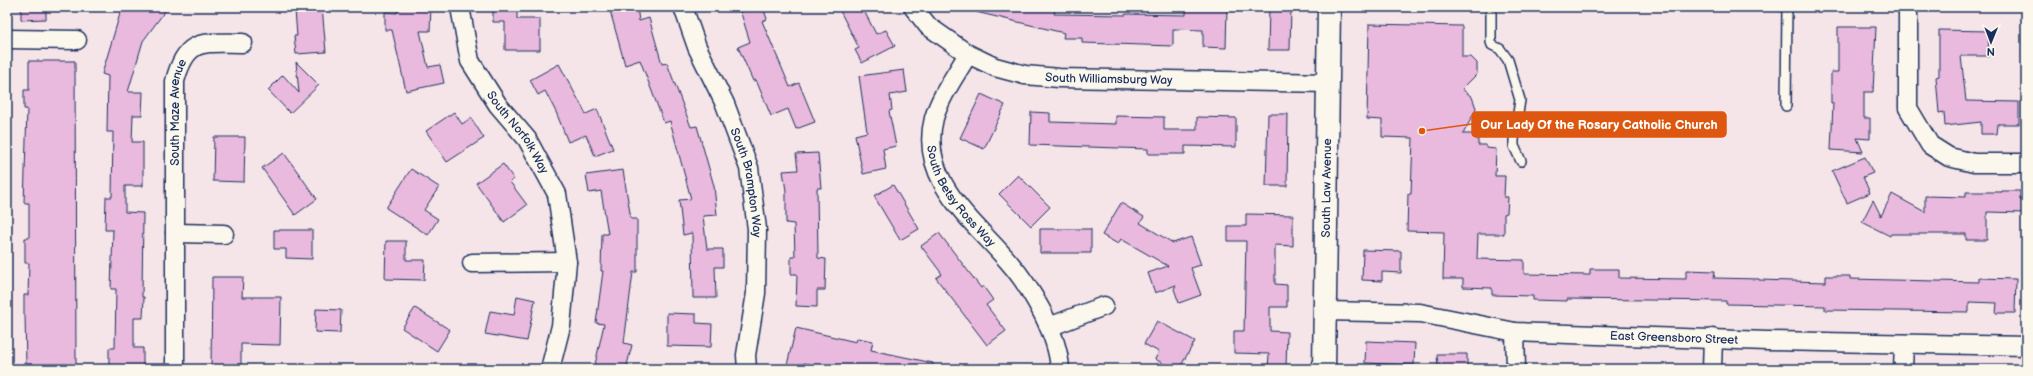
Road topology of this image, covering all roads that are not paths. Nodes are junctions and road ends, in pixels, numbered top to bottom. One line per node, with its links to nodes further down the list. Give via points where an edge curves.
1 (460, 7): 18 (street, South Norfolk Way, via 470,62 498,105 527,139 556,194)
2 (683, 7): 29 (street, South Brampton Way, via 697,47 725,104 748,168 757,229 756,293 746,355)
3 (913, 7): 11 (street, South Williamsburg Way, via 928,26)
4 (1329, 7): 12 (street, South Law Avenue)
5 (1491, 7): 14 (lane, via 1491,42 1508,60 1520,100 1514,146)
6 (1787, 7): 13 (lane)
7 (1908, 7): 15 (street, via 1908,108 1930,145 1949,158 1974,163)
8 (7, 39): 9 (street)
9 (77, 40)
10 (243, 43): 16 (street, South Maze Avenue, via 208,43 191,48 180,62 174,81)
11 (968, 54): 12 (street, South Williamsburg Way, via 995,67 1025,76); 22 (street, South Betsy Ross Way, via 943,95 934,119 934,163 941,181 955,202 1010,262 1033,294)
12 (1328, 83): 21 (street, South Law Avenue)
13 (1786, 106)
14 (1521, 161)
15 (2026, 163)
16 (175, 233): 17 (street); 27 (street, South Maze Avenue)
17 (224, 234)
18 (567, 262): 19 (street); 28 (street, South Norfolk Way, via 561,326)
19 (472, 263)
20 (1104, 306): 22 (street)
21 (1325, 311): 23 (street, East Greensboro Street, via 1420,313); 31 (street, South Law Avenue)
22 (1049, 327): 30 (street, South Betsy Ross Way)
23 (1515, 332): 24 (street, East Greensboro Street); 32 (street)
24 (1713, 338): 25 (street, East Greensboro Street); 33 (street)
25 (1904, 344): 26 (street, East Greensboro Street); 34 (street)
26 (2026, 346)
27 (175, 369)
28 (550, 369)
29 (747, 369)
30 (1060, 369)
31 (1324, 369)
32 (1516, 369)
33 (1712, 369)
34 (1903, 369)

